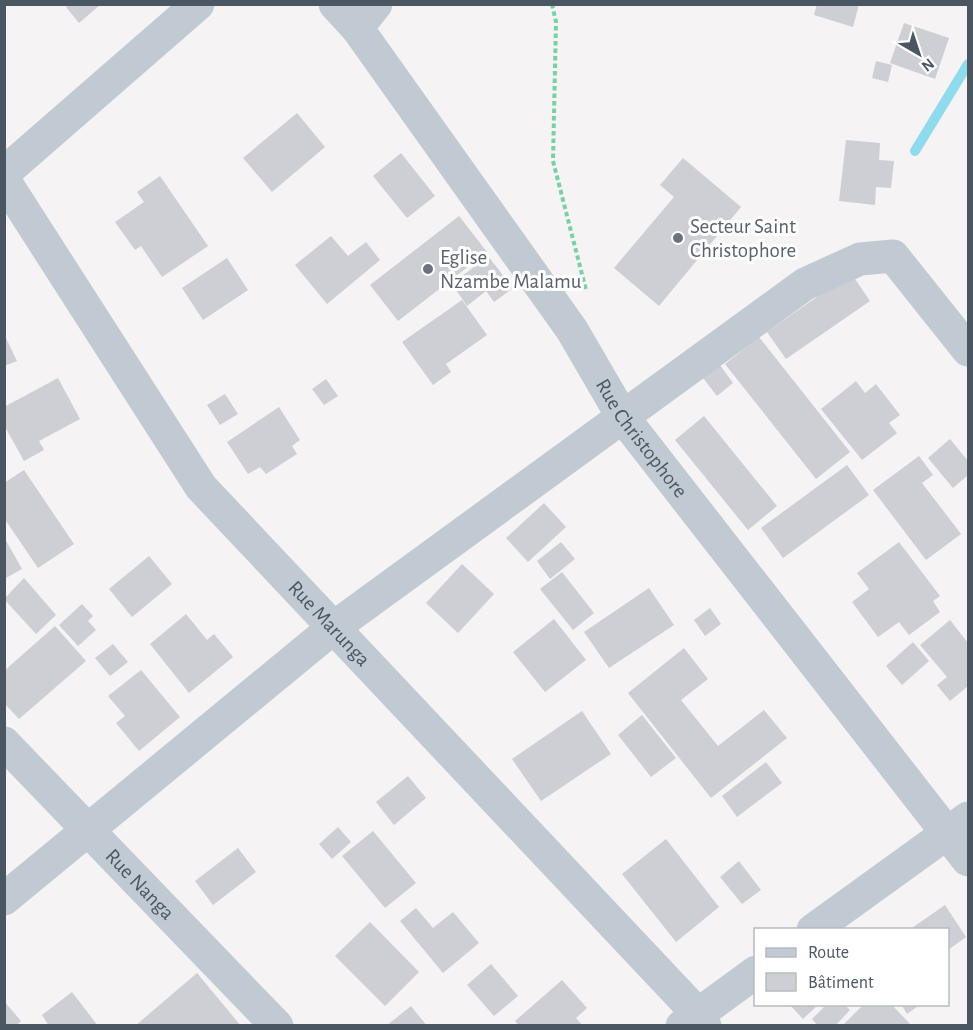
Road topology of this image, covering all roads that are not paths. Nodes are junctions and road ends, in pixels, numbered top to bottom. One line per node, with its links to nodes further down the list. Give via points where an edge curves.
1 (198, 4): 3 (street)
2 (356, 12): 6 (street, Rue Christophore, via 572,330)
3 (4, 173)
4 (4, 180): 7 (street, Rue Marunga, via 201,486)
5 (969, 350): 6 (street, via 893,256 860,259 805,284)
6 (622, 416): 7 (street); 9 (street, Rue Christophore)
7 (333, 628): 10 (street); 15 (street, Rue Marunga)
8 (4, 743): 10 (street, Rue Nanga)
9 (957, 826): 11 (street, Rue Christophore); 13 (street)
10 (90, 831): 12 (street); 16 (street, Rue Nanga)
11 (969, 860)
12 (4, 899)
13 (816, 928)
14 (754, 974): 15 (street)
15 (695, 1022)
16 (277, 1026)

